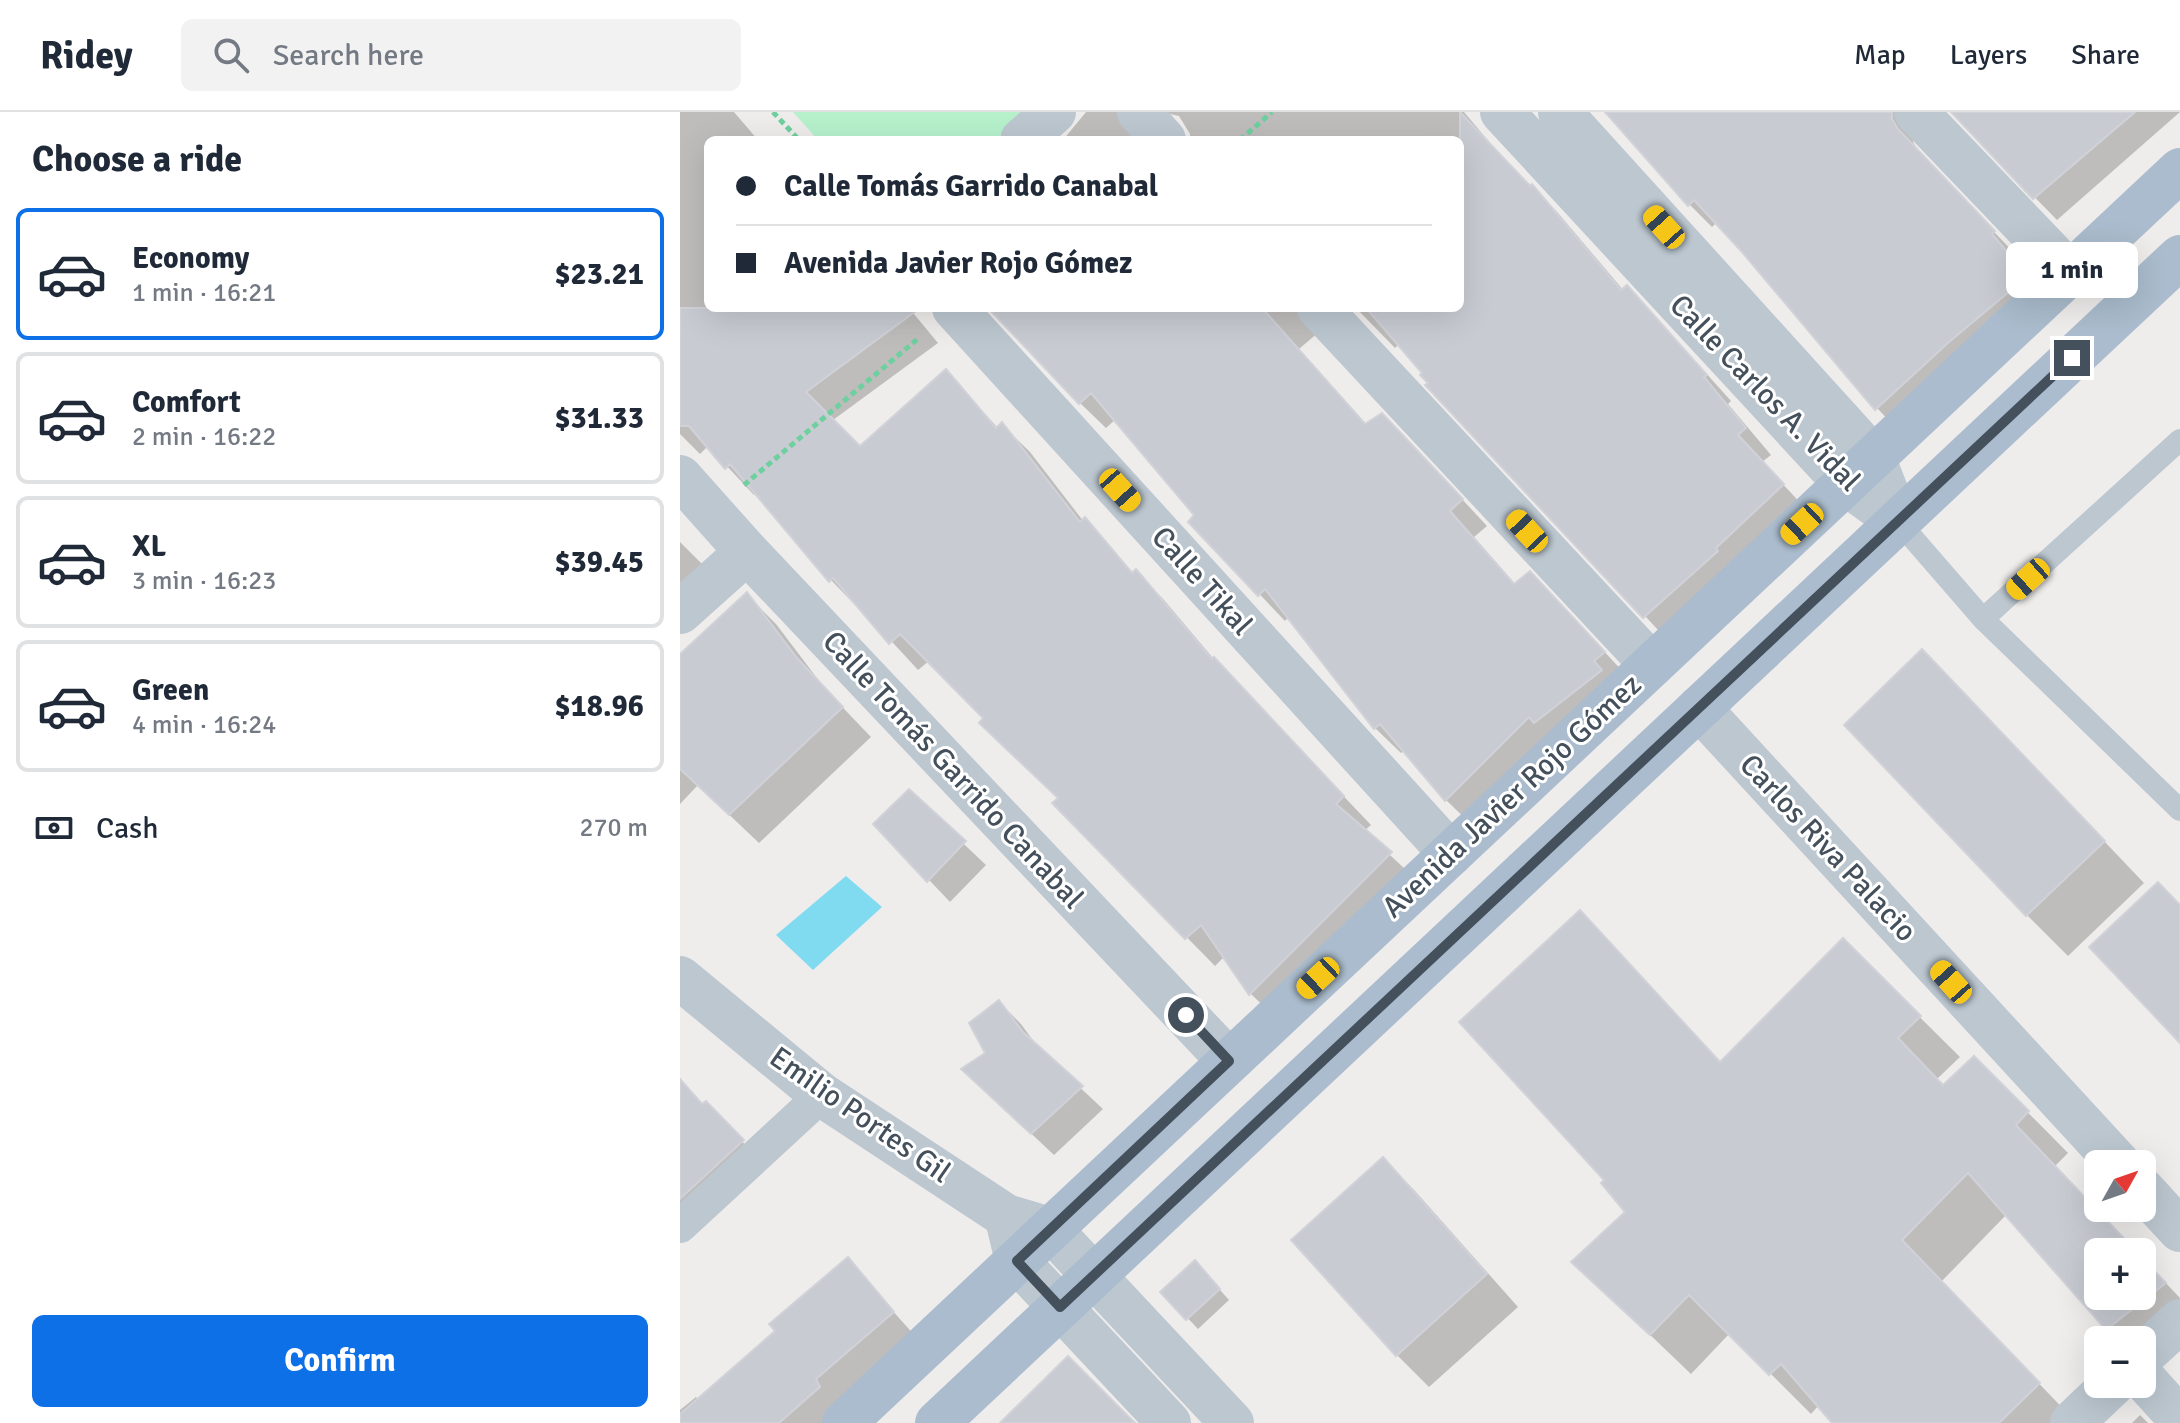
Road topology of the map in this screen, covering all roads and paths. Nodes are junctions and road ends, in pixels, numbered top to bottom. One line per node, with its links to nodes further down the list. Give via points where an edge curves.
1 (773, 112): 8 (path)
2 (1054, 112): 9 (street)
3 (1139, 112): 10 (street)
4 (1272, 112): 11 (path)
5 (1502, 112): 19 (street, Calle Carlos A. Vidal)
6 (1560, 112): 19 (street, Calle Carlos A. Vidal)
7 (1916, 112): 14 (street)
8 (795, 136)
9 (1027, 136)
10 (1160, 136)
11 (1245, 136)
12 (2180, 170): 14 (main road, Avenida Javier Rojo Gómez)
13 (2180, 257): 22 (main road)
14 (2070, 273): 19 (main road, Avenida Javier Rojo Gómez)
15 (949, 312): 21 (path)
16 (958, 312): 29 (street, Calle Tikal)
17 (1323, 312): 26 (street)
18 (2180, 440): 25 (lane)
19 (1859, 470): 22 (street, Calle Carlos A. Vidal); 26 (main road, Avenida Javier Rojo Gómez)
20 (680, 477): 21 (street, Calle Tomás Garrido Canabal)
21 (712, 512): 23 (street, Calle Tomás Garrido Canabal)
22 (1898, 521): 25 (lane); 27 (main road)
23 (747, 552): 24 (street); 31 (street, Calle Tomás Garrido Canabal)
24 (680, 612)
25 (1983, 619): 28 (lane)
26 (1652, 665): 29 (main road, Avenida Javier Rojo Gómez)
27 (1699, 708): 33 (street, Carlos Riva Palacio); 40 (main road)
28 (2180, 810)
29 (1451, 854): 31 (main road, Avenida Javier Rojo Gómez)
30 (680, 978): 32 (street, Emilio Portes Gil)
31 (1229, 1061): 37 (main road, Avenida Javier Rojo Gómez)
32 (822, 1095): 35 (street, Emilio Portes Gil); 36 (street)
33 (2106, 1150)
34 (2156, 1204): 38 (street)
35 (1006, 1216): 37 (street, Emilio Portes Gil); 39 (street)
36 (680, 1226)
37 (1050, 1229): 39 (main road, Avenida Javier Rojo Gómez); 40 (street)
38 (2180, 1230)
39 (1017, 1261): 41 (street); 47 (main road, Avenida Javier Rojo Gómez)
40 (1094, 1276): 41 (main road); 50 (street)
41 (1060, 1307): 48 (main road); 49 (street)
42 (2180, 1321): 43 (street)
43 (2156, 1343)
44 (2156, 1392): 46 (street)
45 (2098, 1398): 51 (street)
46 (2180, 1419)
47 (844, 1423)
48 (937, 1423)
49 (1169, 1423)
50 (1232, 1423)
51 (2072, 1423)

